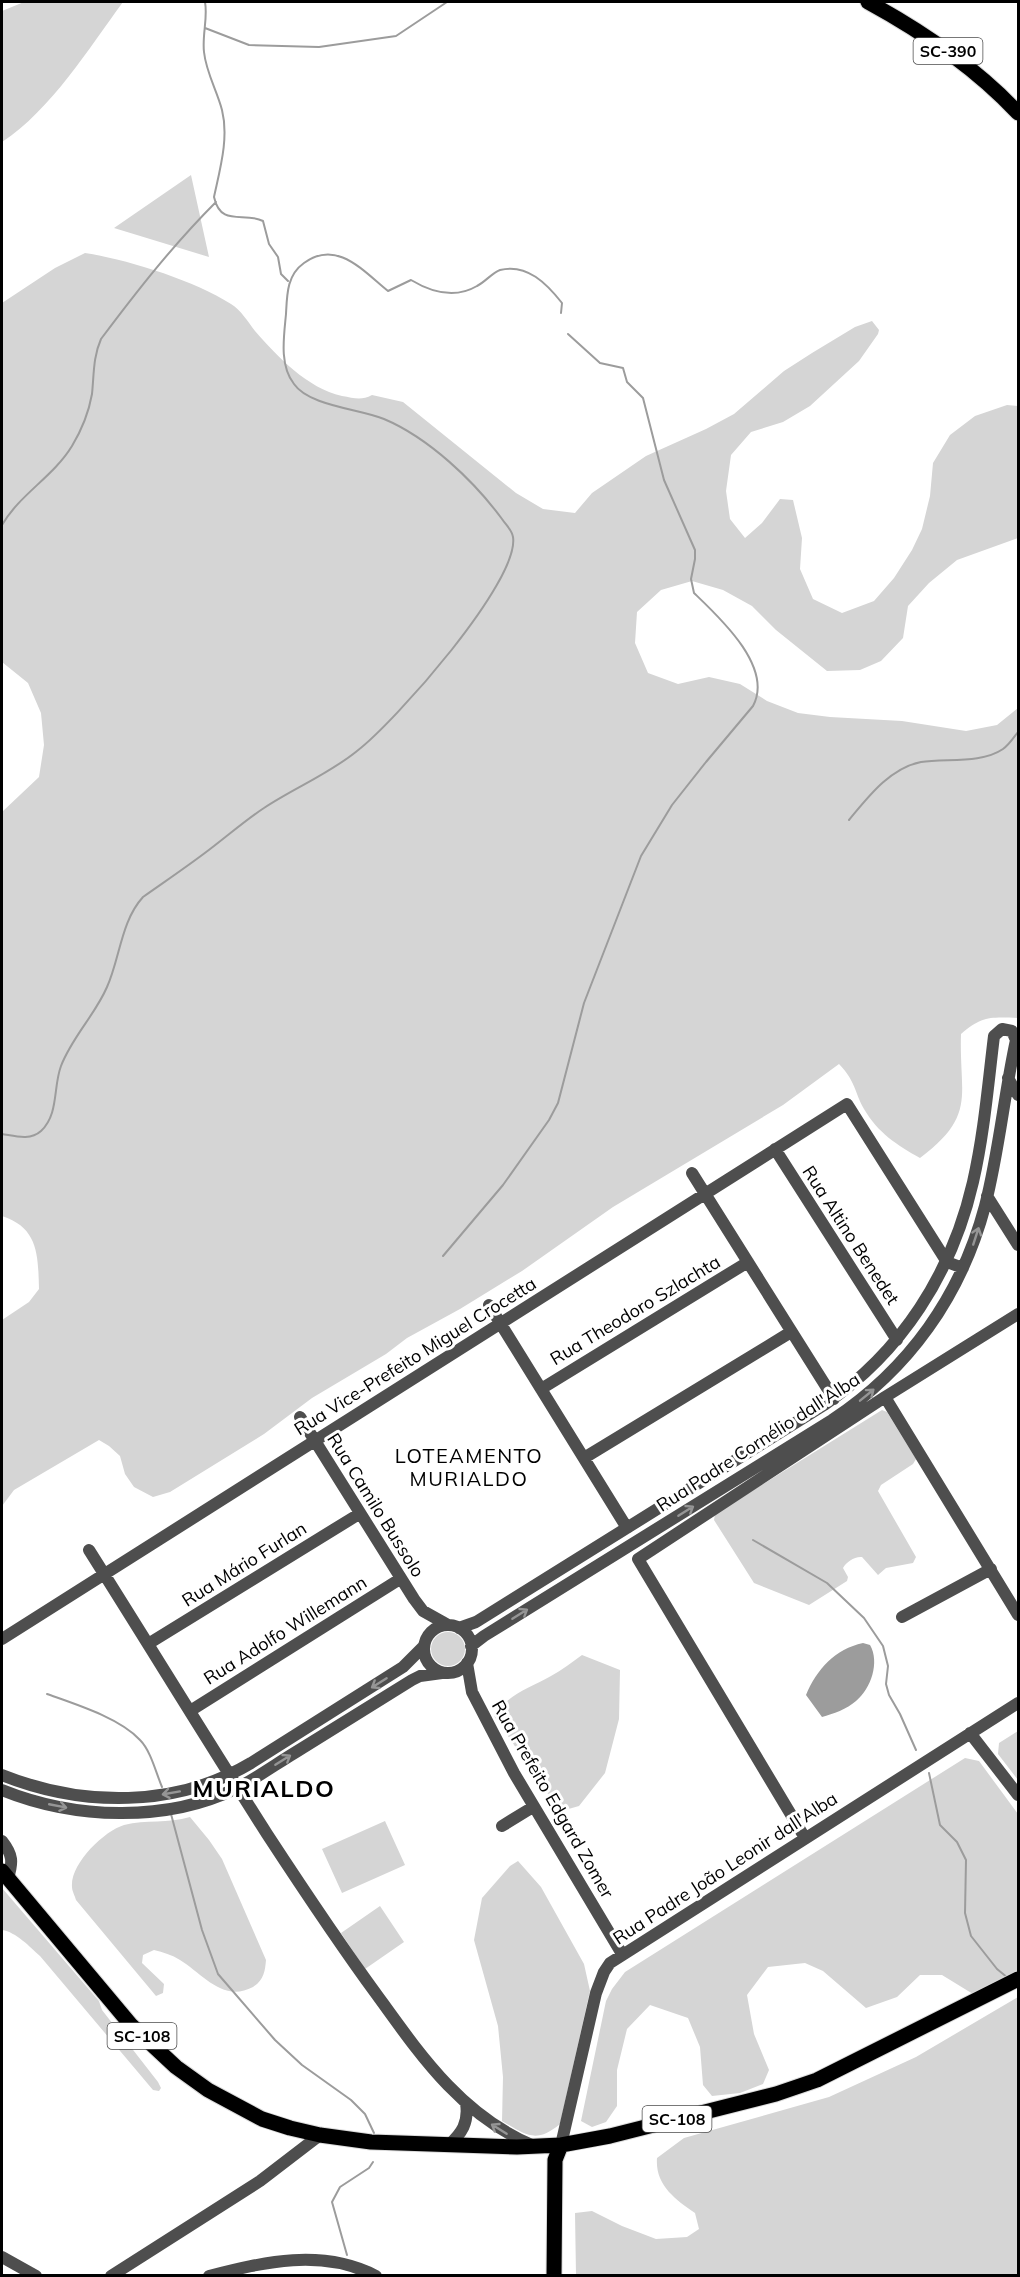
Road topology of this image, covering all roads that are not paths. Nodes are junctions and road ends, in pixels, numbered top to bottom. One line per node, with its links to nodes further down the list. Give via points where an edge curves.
1 (868, 2): 2 (main road, SC-390, via 978,73)
2 (1018, 113)
3 (1008, 1078): 4 (street); 8 (street, Rua Padre Cornélio dall'Alba); 11 (street, Rua Padre Cornélio dall'Alba, via 1016,1040 1005,1029 994,1036 973,1180)
4 (1018, 1095)
5 (775, 1149): 7 (street, Rua Vice-Prefeito Miguel Crocetta); 11 (street, Rua Vice-Prefeito Miguel Crocetta, via 847,1104); 17 (street, Rua Altino Benedet)
6 (692, 1173): 7 (street)
7 (705, 1194): 10 (street); 15 (street, Rua Vice-Prefeito Miguel Crocetta)
8 (987, 1196): 9 (street); 12 (street, Rua Padre Cornélio dall'Alba, one-way to 8)
9 (1018, 1245)
10 (748, 1262): 16 (street); 18 (street, Rua Theodoro Szlachta)
11 (946, 1262): 12 (street); 17 (street, Rua Padre Cornélio dall'Alba, via 926,1300)
12 (963, 1268): 37 (street, Rua Padre Cornélio dall'Alba, one-way to 12, via 863,1398 919,1343 942,1310)
13 (489, 1305): 15 (street)
14 (1018, 1314): 19 (street)
15 (501, 1323): 18 (street); 22 (street, Rua Vice-Prefeito Miguel Crocetta)
16 (791, 1332): 20 (street); 23 (street)
17 (897, 1340): 20 (street, Rua Padre Cornélio dall'Alba)
18 (541, 1389): 23 (street)
19 (885, 1397): 27 (street); 51 (street, via 638,1559)
20 (834, 1399): 25 (street, Rua Padre Cornélio dall'Alba)
21 (300, 1417): 22 (street, Rua Camilo Bussolo)
22 (314, 1441): 24 (street, Rua Camilo Bussolo); 28 (street, Rua Vice-Prefeito Miguel Crocetta)
23 (584, 1458): 25 (street)
24 (359, 1514): 29 (street, Rua Camilo Bussolo); 35 (street, Rua Mário Furlan)
25 (627, 1528): 33 (street, Rua Padre Cornélio dall'Alba, via 476,1622)
26 (89, 1550): 28 (street)
27 (991, 1569): 31 (street); 32 (street)
28 (104, 1574): 34 (street, Rua Vice-Prefeito Miguel Crocetta); 35 (street)
29 (400, 1579): 30 (street, Rua Camilo Bussolo); 42 (street, Rua Adolfo Willemann)
30 (423, 1611): 33 (street, Rua Camilo Bussolo); 36 (street)
31 (1018, 1615)
32 (902, 1617)
33 (453, 1627): 36 (street, via 432,1631); 37 (street, via 467,1636)
34 (2, 1639)
35 (148, 1644): 42 (street)
36 (425, 1644): 39 (street, via 428,1663); 44 (street, one-way to 44, via 403,1667)
37 (471, 1646): 38 (street)
38 (467, 1663): 39 (street, via 459,1671); 40 (street, Rua Prefeito Edgard Zomer)
39 (445, 1673): 40 (street, Rua Prefeito Edgard Zomer); 46 (street, one-way to 39, via 412,1680)
40 (472, 1692): 49 (street, Rua Prefeito Edgard Zomer)
41 (1018, 1702): 43 (street, Rua Padre João Leonir dall'Alba)
42 (190, 1711): 44 (street)
43 (970, 1733): 48 (street); 51 (street, Rua Padre João Leonir dall'Alba)
44 (230, 1775): 45 (street, one-way to 45, via 186,1790 122,1799 60,1793); 46 (street)
45 (7, 1777): 47 (street)
46 (238, 1788): 47 (street, one-way to 46, via 114,1813 188,1805); 56 (street, via 334,1936 412,2044)
47 (3, 1795)
48 (1018, 1795)
49 (533, 1807): 50 (street); 54 (street, Rua Prefeito Edgard Zomer)
50 (502, 1826)
51 (805, 1838): 54 (street, Rua Padre João Leonir dall'Alba)
52 (2, 1841): 53 (street, via 13,1858)
53 (5, 1875): 57 (main road, SC-108, via 131,2025 176,2067 208,2090 262,2119)
54 (622, 1954): 58 (street, Rua Padre João Leonir dall'Alba, via 610,1963 596,1993)
55 (1018, 1979): 58 (main road, SC-108, via 807,2084 610,2136)
56 (466, 2103): 59 (street, via 465,2126); 60 (street, one-way to 56, via 496,2127)
57 (320, 2135): 59 (main road, SC-108); 63 (street, via 260,2181)
58 (561, 2145): 60 (main road, SC-108); 66 (main road, via 555,2160); 67 (main road)
59 (448, 2146): 60 (main road, SC-108)
60 (536, 2147)
61 (2, 2257): 62 (street)
62 (36, 2276)
63 (111, 2276)
64 (209, 2276): 65 (street, via 301,2259 350,2265)
65 (376, 2276)
66 (554, 2276)
67 (564, 2276)

